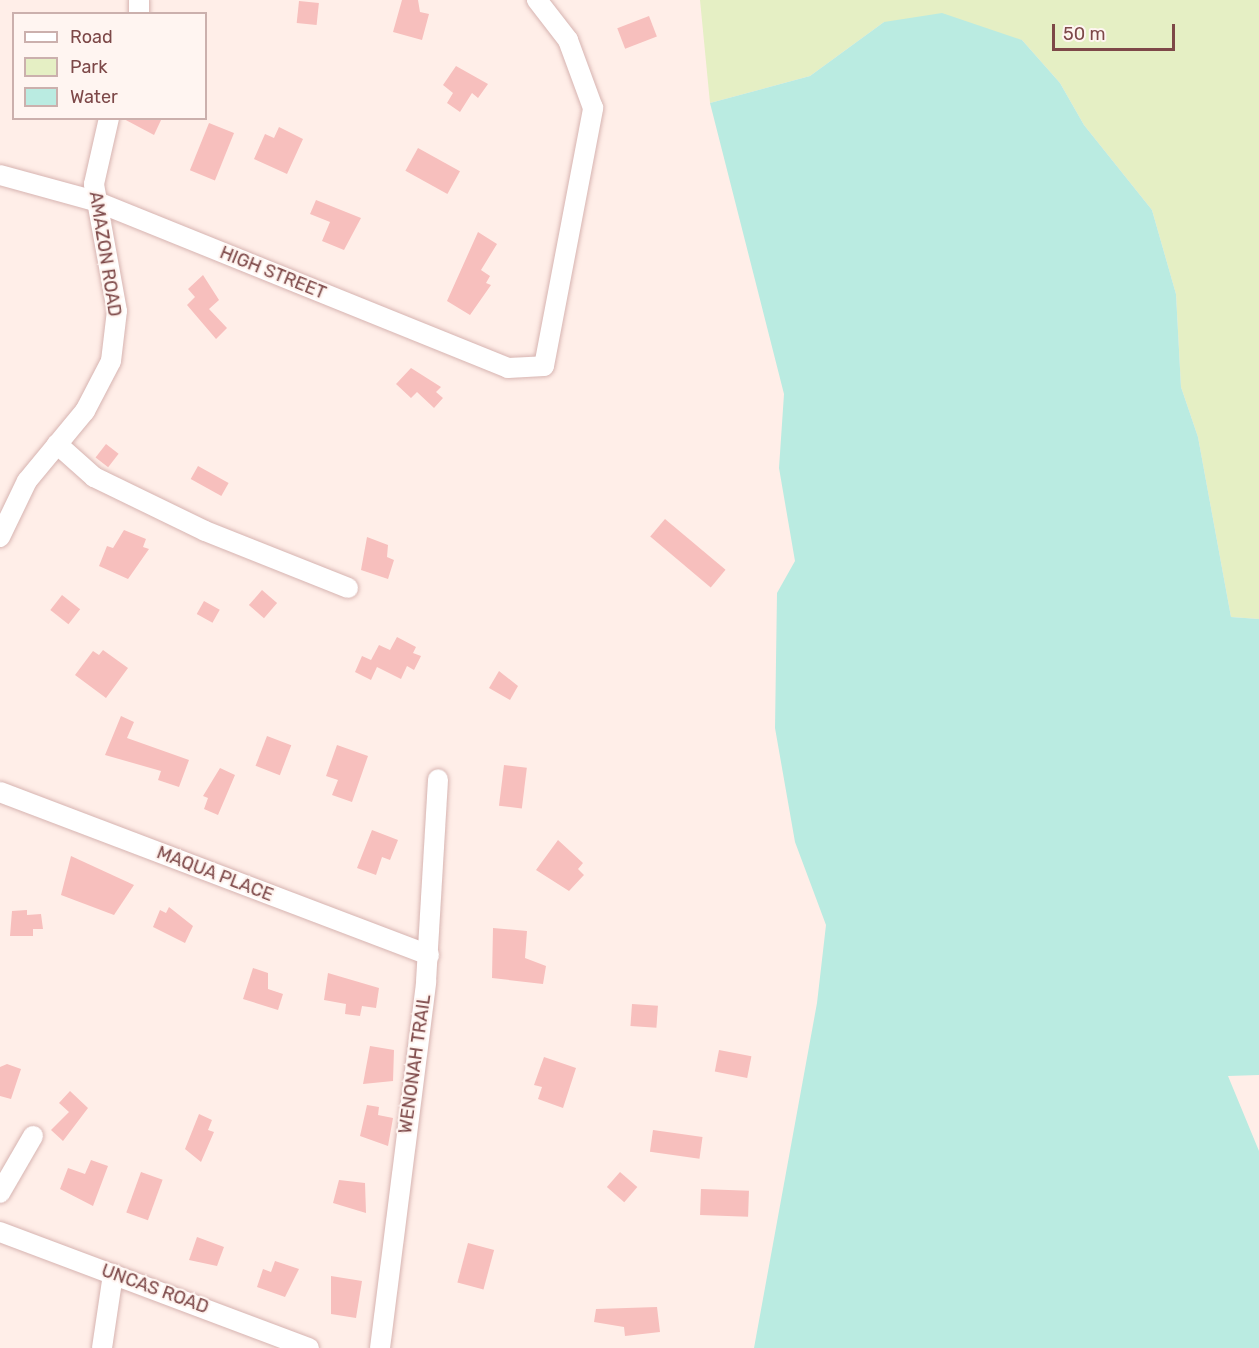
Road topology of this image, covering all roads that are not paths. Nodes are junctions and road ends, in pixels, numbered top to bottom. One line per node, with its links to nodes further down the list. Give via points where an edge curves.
1 (537, 0): 4 (street, HIGH STREET, via 568,40 593,108 544,366 508,368)
2 (108, 120): 4 (street, AMAZON ROAD, via 95,163)
3 (0, 175): 4 (street, HIGH STREET)
4 (95, 201): 5 (street, AMAZON ROAD, via 117,311 116,337 102,383)
5 (57, 444): 6 (street, AMAZON ROAD, via 27,481); 7 (street, via 94,477 205,531)
6 (0, 537)
7 (348, 588)
8 (438, 779): 10 (street, WENONAH TRAIL)
9 (0, 792): 10 (street, MAQUA PLACE)
10 (429, 955): 17 (street, WENONAH TRAIL)
11 (33, 1136): 12 (street)
12 (0, 1192)
13 (0, 1232): 14 (street, UNCAS ROAD)
14 (113, 1274): 15 (street); 16 (street, UNCAS ROAD)
15 (102, 1348)
16 (309, 1348)
17 (380, 1348)

